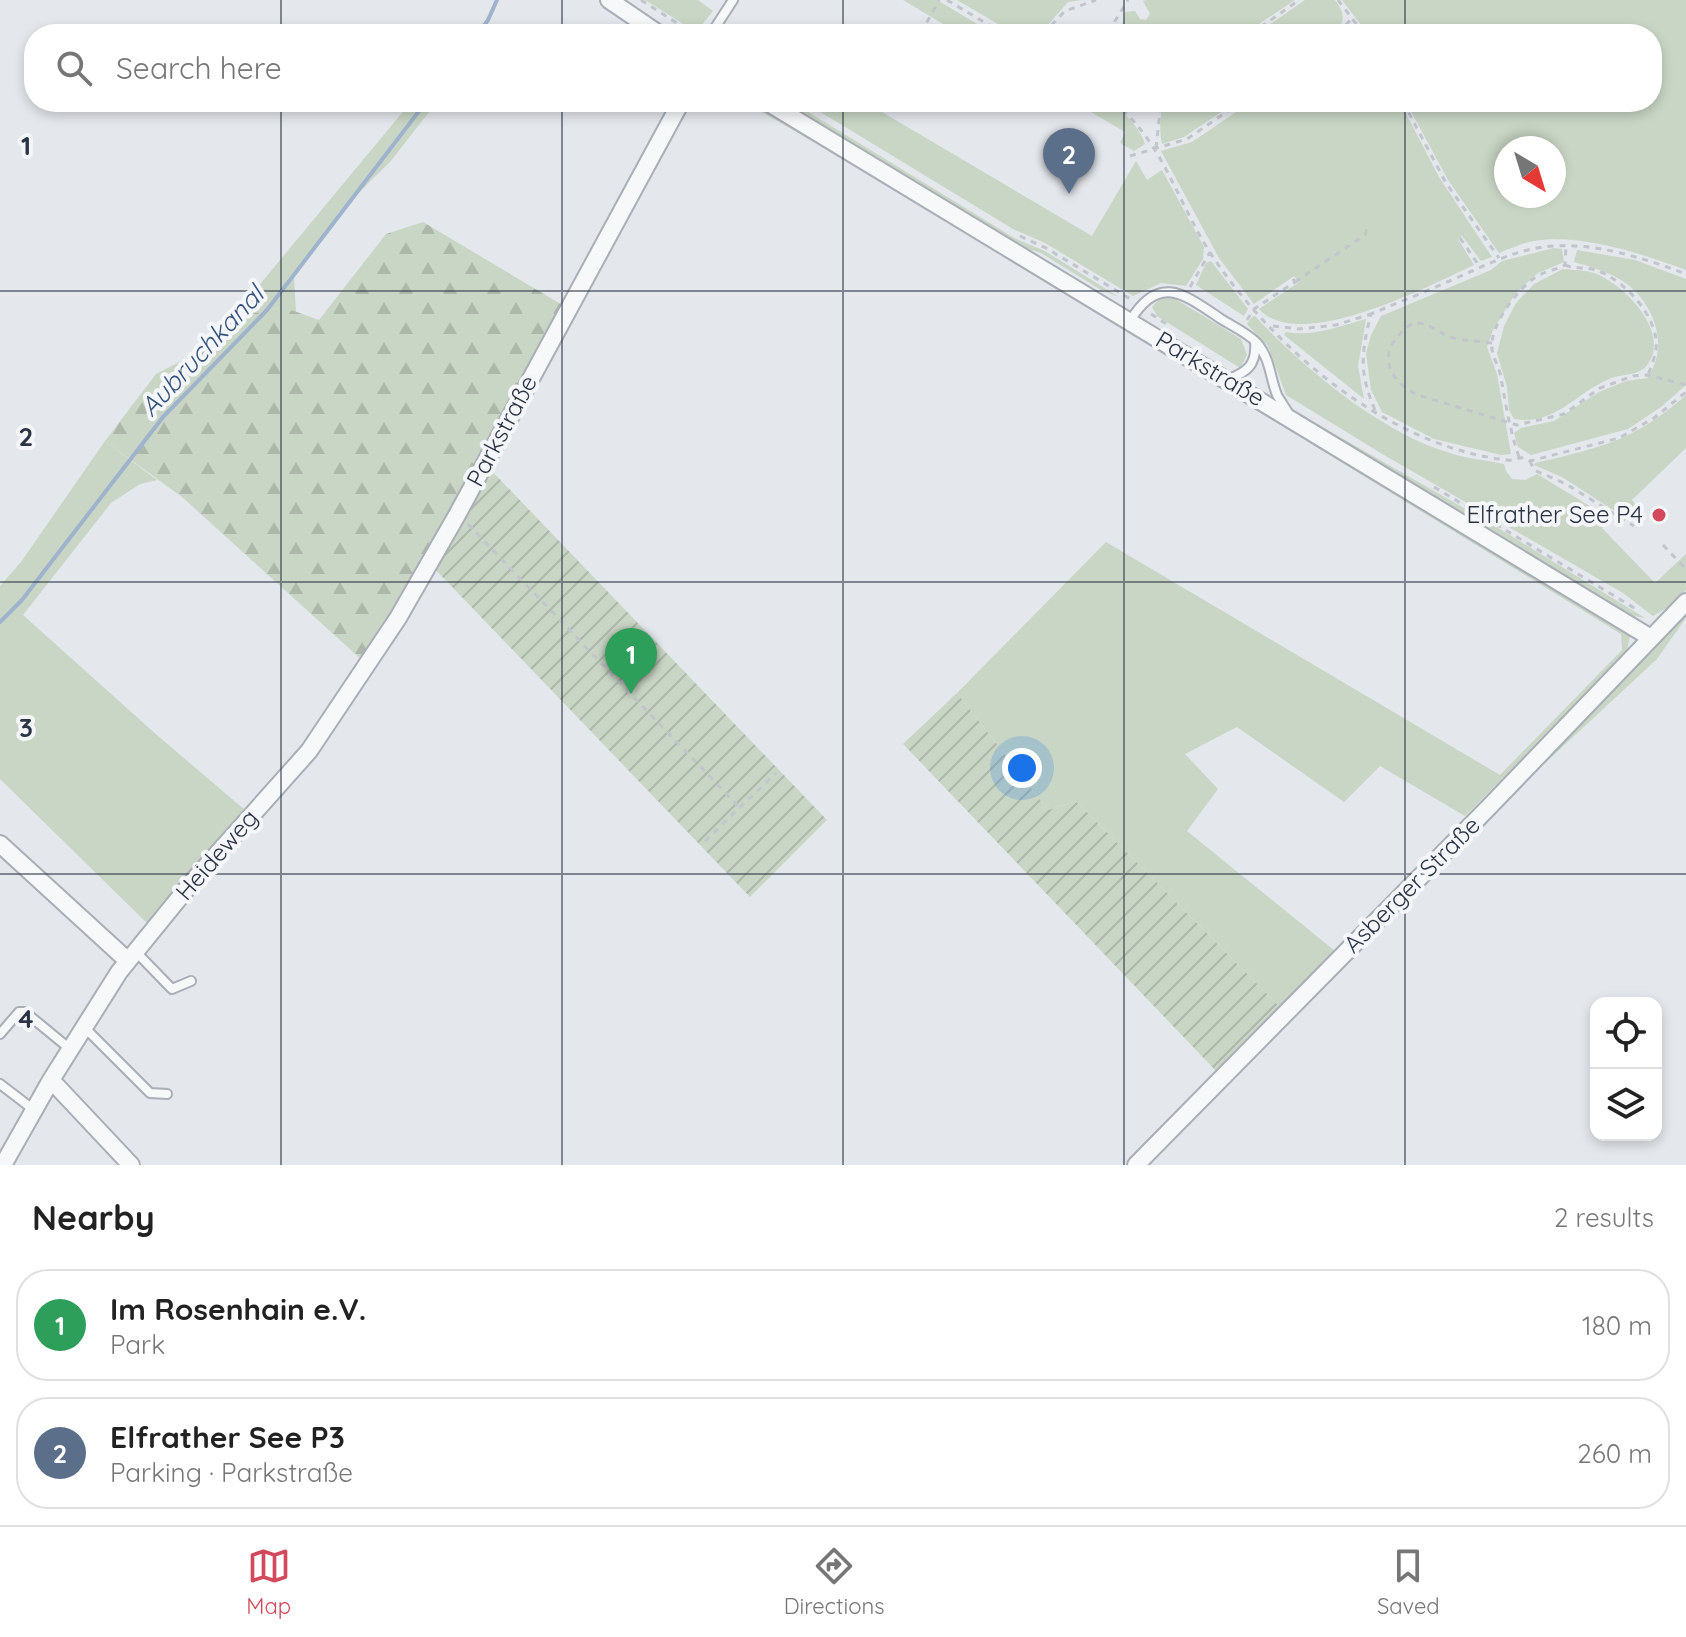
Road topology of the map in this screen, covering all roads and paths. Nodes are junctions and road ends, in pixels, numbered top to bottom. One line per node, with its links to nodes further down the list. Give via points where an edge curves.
1 (609, 0): 11 (street)
2 (641, 0): 12 (path)
3 (733, 0): 13 (lane)
4 (939, 0): 14 (path)
5 (947, 0): 15 (path)
6 (1096, 0): 16 (path, via 1065,11)
7 (1128, 0): 17 (path)
8 (1299, 0): 18 (path)
9 (1338, 0): 10 (path)
10 (1352, 18): 19 (path); 20 (path)
11 (644, 24)
12 (678, 24)
13 (717, 24)
14 (926, 24)
15 (987, 24)
16 (1053, 24)
17 (1115, 24)
18 (1265, 24)
19 (1347, 24)
20 (1356, 24)
21 (676, 112): 55 (street, Parkstraße)
22 (784, 112): 42 (street, Parkstraße)
23 (1124, 112): 27 (path)
24 (1160, 112): 27 (path)
25 (1226, 112): 27 (path, via 1187,139)
26 (1408, 112): 33 (path, via 1446,183)
27 (1156, 148): 28 (path); 32 (path)
28 (1130, 156)
29 (1368, 225): 38 (path, via 1365,235)
30 (1460, 238): 35 (path)
31 (1566, 246): 33 (path); 34 (path); 36 (path, via 1655,262)
32 (1210, 252): 39 (path); 40 (path)
33 (1499, 258): 35 (path)
34 (1565, 265): 45 (path, via 1524,285); 46 (path, via 1596,270 1642,307 1656,337)
35 (1480, 267): 41 (path)
36 (1686, 274)
37 (1292, 277): 38 (path)
38 (1295, 282): 40 (path)
39 (1185, 295): 42 (lane, via 1170,290 1154,295 1139,305); 44 (lane)
40 (1254, 309): 43 (path)
41 (1371, 314): 43 (path, via 1336,325); 50 (path, via 1361,359)
42 (1130, 321): 47 (street, Parkstraße)
43 (1271, 326): 50 (path, via 1310,365)
44 (1255, 341): 47 (lane, via 1251,367); 51 (lane)
45 (1492, 343): 52 (path); 52 (path, via 1458,339 1432,325 1413,323 1396,337 1387,355 1403,388)
46 (1648, 375): 48 (path); 52 (path, via 1600,388 1564,414 1517,425)
47 (1227, 380): 51 (street, Parkstraße)
48 (1686, 385)
49 (1686, 392): 54 (path, via 1619,438)
50 (1376, 414): 53 (path, via 1453,449 1513,461)
51 (1293, 420): 60 (street, Parkstraße)
52 (1508, 422): 53 (path)
53 (1519, 457): 54 (path)
54 (1530, 461): 56 (path, via 1534,470)
55 (457, 515): 61 (street, Parkstraße, via 398,618); 63 (path)
56 (1634, 526)
57 (1663, 545): 58 (path)
58 (1686, 569)
59 (1686, 602): 60 (street, Asberger Straße)
60 (1651, 638): 77 (street, Asberger Straße)
61 (309, 751): 66 (street, Heideweg)
62 (776, 773): 63 (path)
63 (739, 807): 64 (path)
64 (705, 841)
65 (0, 844): 66 (street)
66 (132, 956): 67 (lane, via 172,989); 68 (street, Heideweg)
67 (191, 981)
68 (84, 1027): 70 (street, Heideweg); 73 (lane, via 150,1093)
69 (0, 1034): 70 (lane, via 25,1012)
70 (70, 1049): 71 (street, Heideweg)
71 (51, 1080): 74 (street, Heideweg); 76 (street)
72 (0, 1084): 74 (lane)
73 (167, 1094)
74 (34, 1110): 75 (street, Heideweg)
75 (3, 1165)
76 (131, 1165)
77 (1136, 1165)

